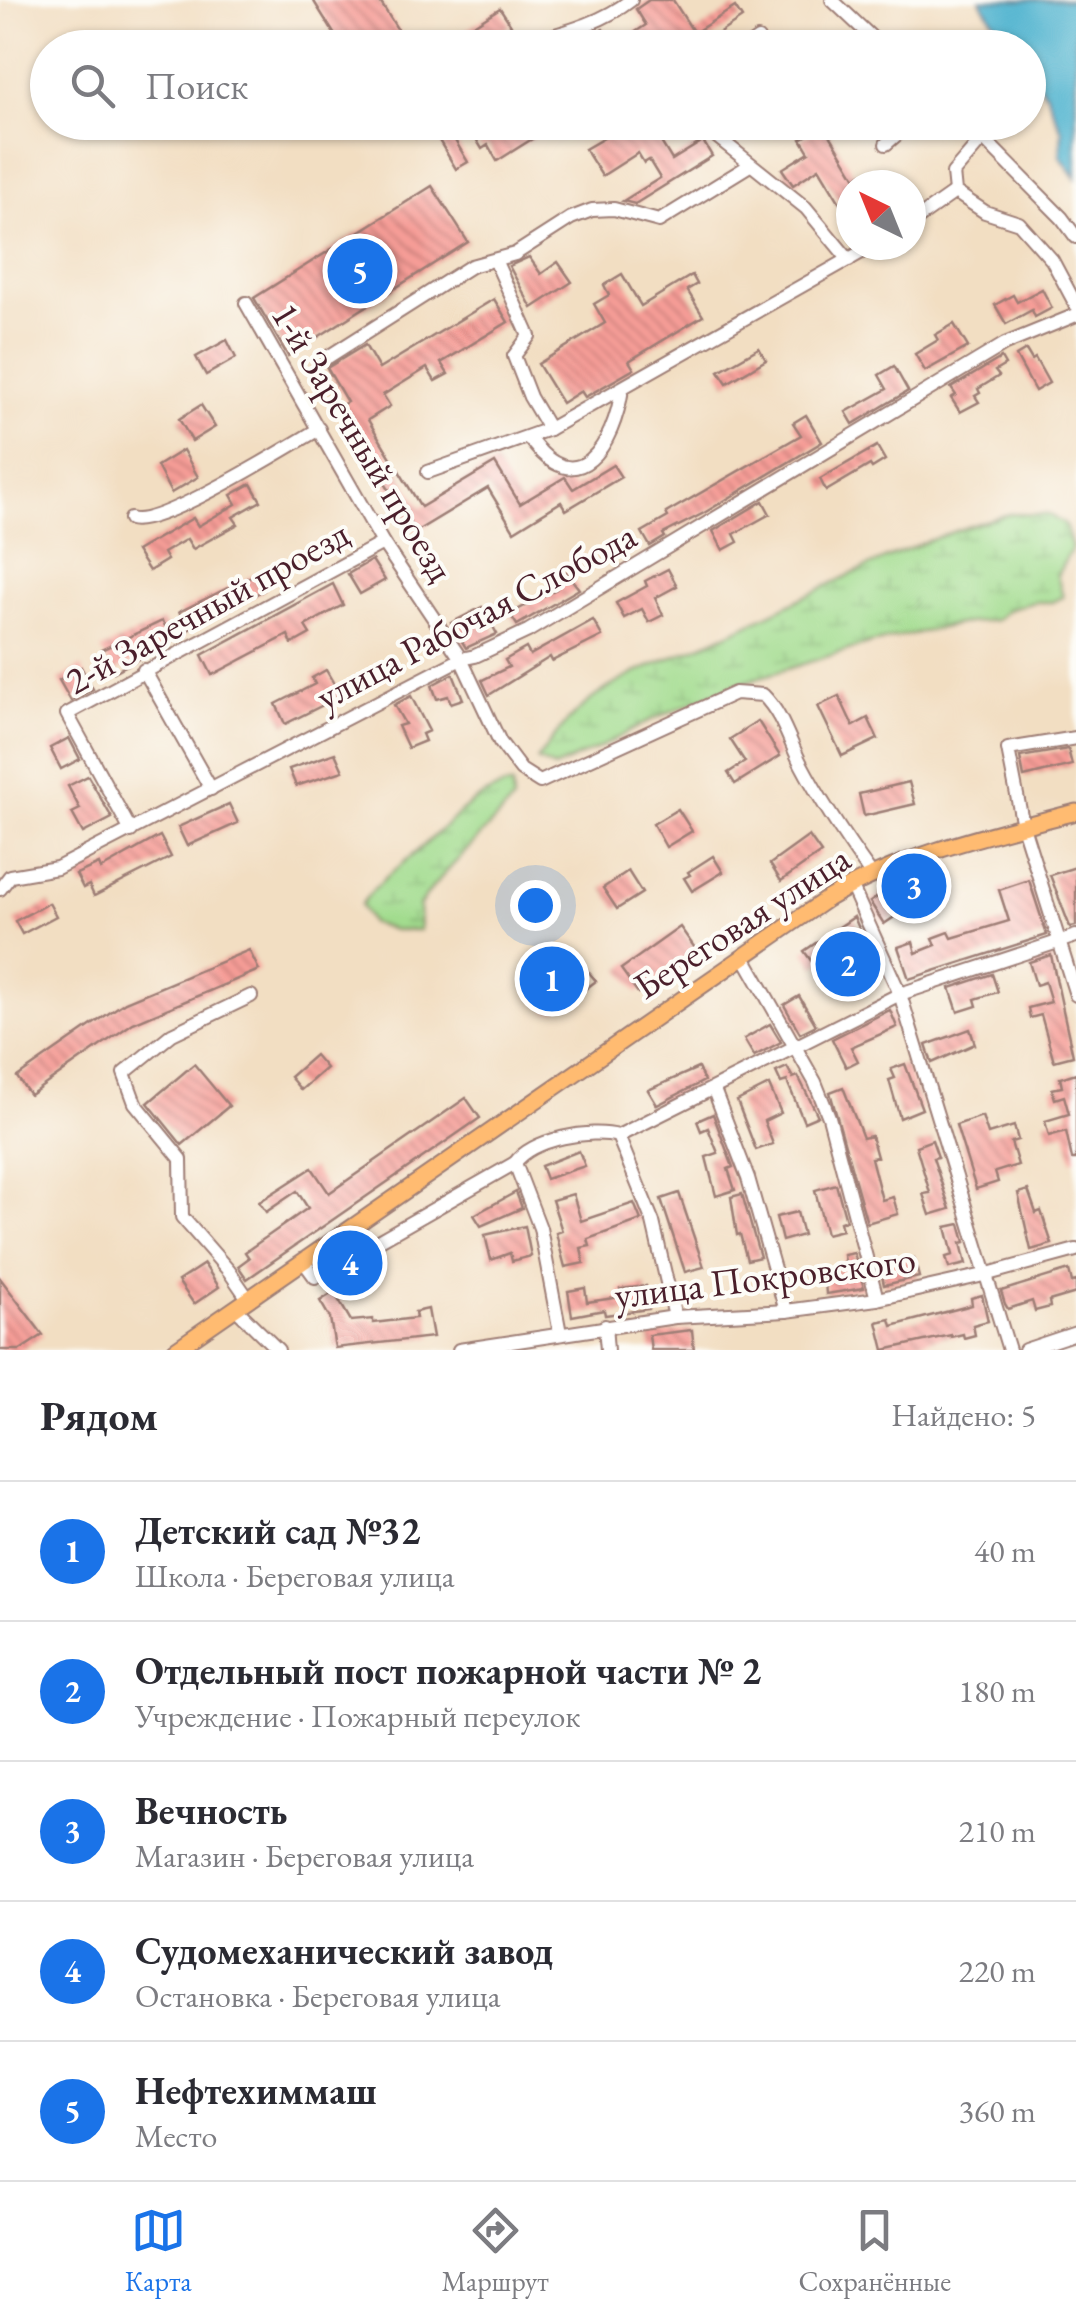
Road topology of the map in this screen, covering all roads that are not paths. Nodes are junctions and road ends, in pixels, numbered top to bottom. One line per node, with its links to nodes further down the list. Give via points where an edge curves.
1 (632, 0): 3 (street)
2 (832, 0): 4 (street)
3 (569, 30)
4 (864, 30)
5 (720, 140): 10 (street)
6 (891, 140): 9 (street)
7 (981, 140): 11 (street, via 953,172)
8 (987, 140): 13 (street)
9 (886, 144)
10 (750, 165): 14 (street, via 806,208); 16 (street, via 659,222 592,210)
11 (954, 192): 12 (street); 18 (street, via 1019,223 1052,260)
12 (926, 212)
13 (1076, 238)
14 (836, 245)
15 (848, 260): 21 (street)
16 (496, 262): 20 (street, via 471,266); 22 (street, via 529,336 514,356)
17 (246, 304): 23 (street, 1-й Заречный проезд)
18 (1076, 305)
19 (1076, 315): 28 (street, улица Рабочая Слобода, via 1006,344 528,631)
20 (328, 357)
21 (622, 389): 22 (street); 24 (street, via 609,439 575,467 561,469)
22 (550, 428): 24 (street)
23 (319, 429): 26 (street, via 170,512 139,522); 27 (street, 1-й Заречный проезд)
24 (529, 438): 25 (street)
25 (428, 472)
26 (130, 518)
27 (383, 544): 28 (street, 1-й Заречный проезд); 29 (street, 2-й Заречный проезд)
28 (462, 659): 31 (street, улица Рабочая Слобода); 35 (street, 1-й Заречный проезд, via 500,742 540,782 735,693 763,694 830,816)
29 (144, 670): 31 (street); 34 (street, 2-й Заречный проезд, via 67,714)
30 (1076, 738): 33 (street, via 1008,750)
31 (211, 789): 34 (street, улица Рабочая Слобода)
32 (1076, 812): 33 (main road, Береговая улица)
33 (1024, 826): 35 (main road, Береговая улица); 39 (street)
34 (131, 831): 37 (street, улица Рабочая Слобода, via 57,868 10,876)
35 (871, 874): 36 (main road, Береговая улица)
36 (851, 885): 40 (main road, Береговая улица); 41 (street)
37 (0, 889)
38 (1076, 936): 39 (street)
39 (1061, 940): 41 (street); 42 (street)
40 (744, 957): 44 (street); 49 (main road, Береговая улица)
41 (900, 994): 44 (street); 50 (street)
42 (1076, 995)
43 (251, 996): 52 (street, via 172,1034 124,1073 135,1103 181,1159 182,1217 229,1271)
44 (795, 1045): 45 (street); 51 (street, via 828,1116)
45 (714, 1090): 46 (street); 53 (street, via 748,1178)
46 (618, 1136): 47 (street, via 600,1131 565,1138 524,1151); 54 (street, via 653,1222)
47 (515, 1162): 49 (street, via 314,1277); 56 (street, via 540,1228)
48 (1076, 1250): 50 (street, улица Покровского)
49 (304, 1262): 52 (main road, Береговая улица)
50 (984, 1276): 51 (street, улица Покровского); 62 (street)
51 (877, 1300): 53 (street, улица Покровского)
52 (242, 1305): 58 (main road, Береговая улица); 59 (street)
53 (786, 1311): 54 (street, улица Покровского)
54 (675, 1317): 55 (street, улица Покровского)
55 (605, 1326): 56 (street, улица Покровского); 61 (street)
56 (560, 1333): 60 (street, улица Покровского)
57 (1076, 1333): 63 (street)
58 (175, 1350)
59 (278, 1350)
60 (459, 1350)
61 (608, 1350)
62 (1010, 1350)
63 (1025, 1350)

